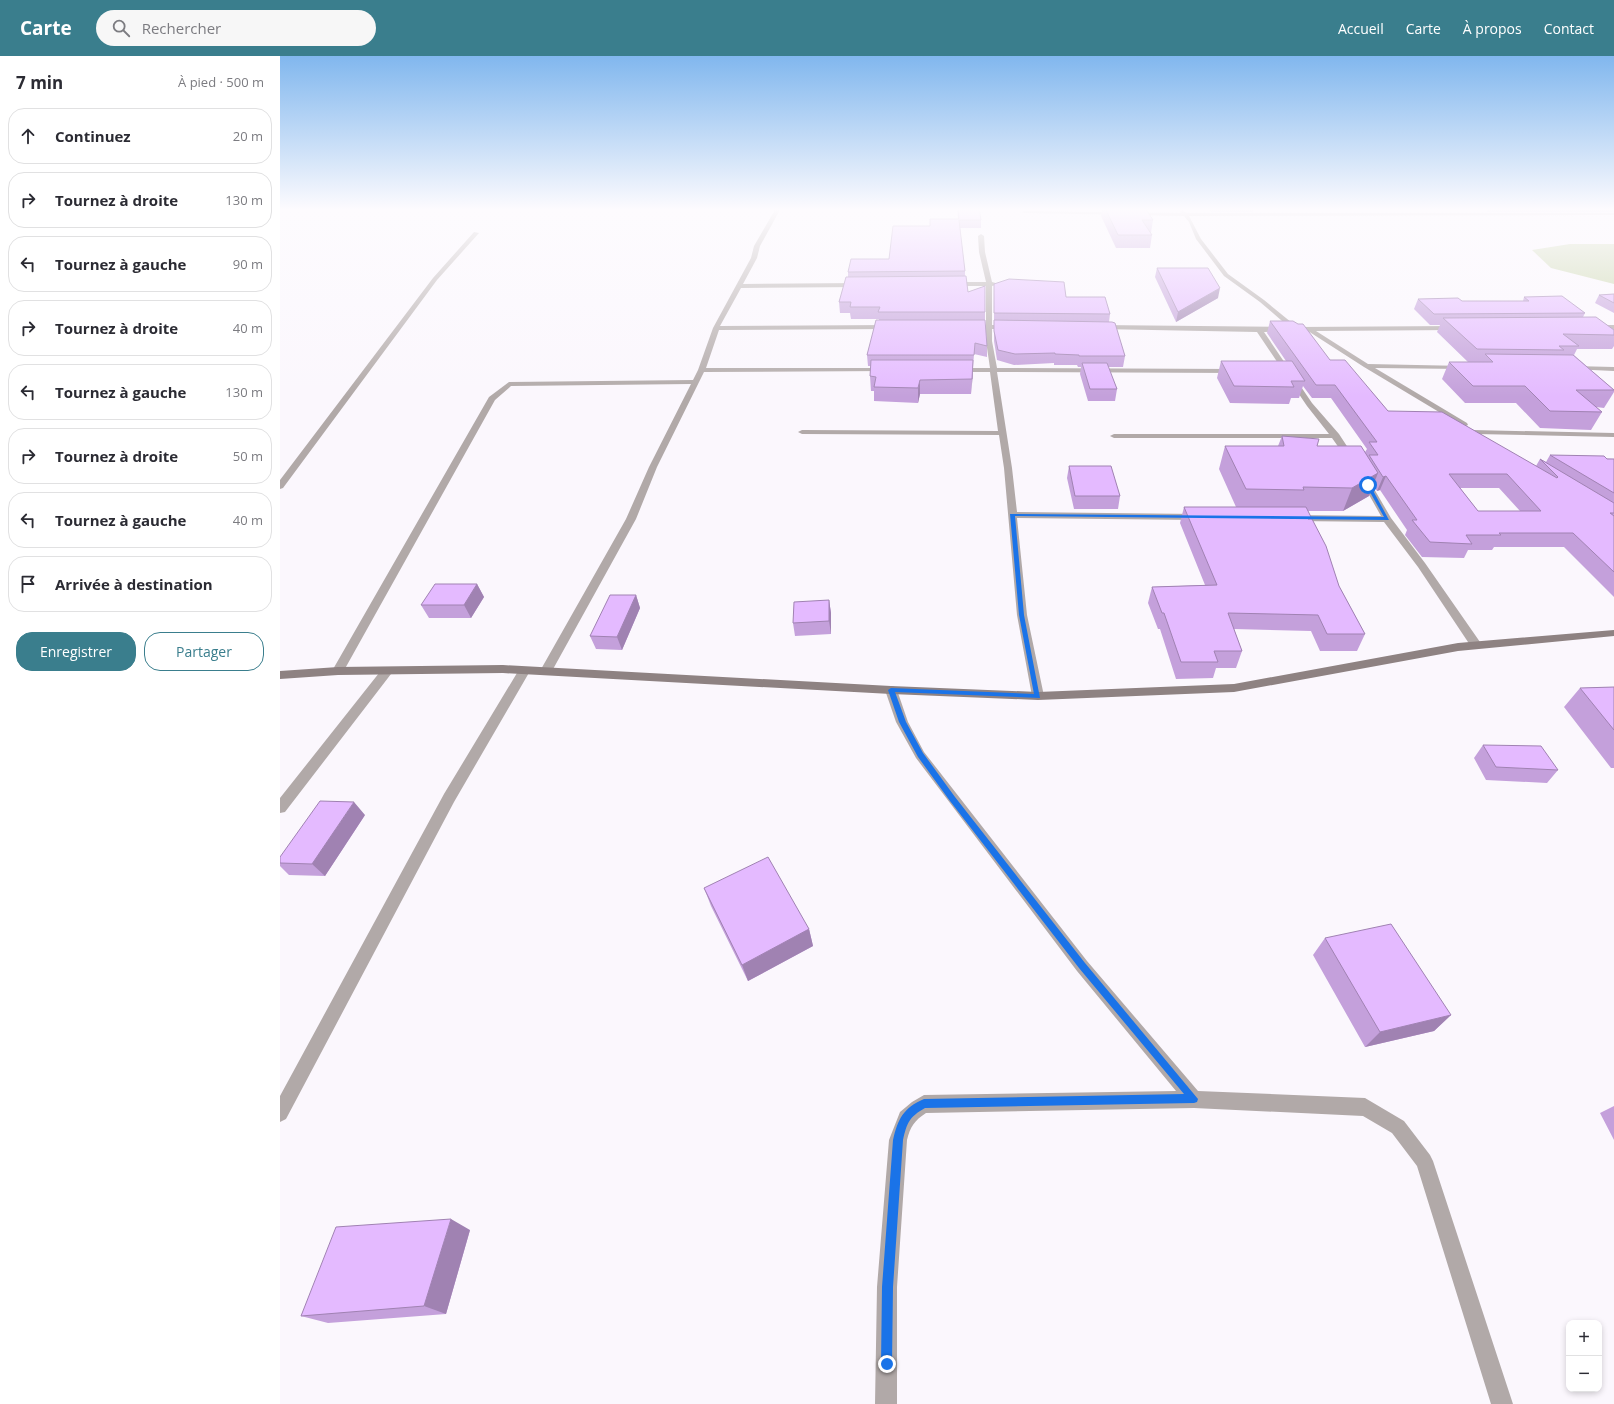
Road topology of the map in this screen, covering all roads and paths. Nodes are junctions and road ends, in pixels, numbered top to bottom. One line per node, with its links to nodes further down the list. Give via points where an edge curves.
1 (443, 271): 39 (street)
2 (747, 271): 9 (street)
3 (986, 271): 6 (street)
4 (1223, 271): 19 (street)
5 (942, 284): 6 (street)
6 (989, 284): 7 (street); 12 (street)
7 (1003, 284)
8 (864, 285): 9 (street)
9 (739, 286): 17 (street)
10 (895, 327): 17 (street)
11 (965, 327): 12 (street)
12 (988, 327): 13 (street); 29 (street)
13 (1019, 327)
14 (1096, 327): 21 (street)
15 (1590, 327): 16 (street)
16 (1614, 327)
17 (716, 328): 26 (street)
18 (1465, 328): 20 (street)
19 (1295, 329): 20 (street); 21 (street)
20 (1309, 329): 22 (street)
21 (1258, 330): 37 (street, via 1284,371)
22 (1366, 366): 23 (street); 33 (street)
23 (1474, 367)
24 (1568, 368): 25 (street)
25 (1614, 369)
26 (702, 370): 27 (street); 31 (street)
27 (890, 370)
28 (953, 370): 29 (street)
29 (993, 370): 30 (street); 34 (street)
30 (1240, 371)
31 (694, 382): 46 (street, via 509,384 492,399); 49 (street, via 631,519)
32 (802, 432): 34 (street)
33 (1475, 432): 35 (street); 38 (street)
34 (1003, 433): 40 (street)
35 (1614, 434)
36 (1114, 436): 37 (street)
37 (1336, 436): 43 (street)
38 (1488, 441)
39 (280, 486)
40 (1012, 515): 41 (street); 52 (street, via 1022,615)
41 (1203, 517)
42 (1283, 518): 43 (street)
43 (1387, 519): 45 (street, via 1422,565)
44 (1614, 633): 45 (main road)
45 (1476, 645): 52 (main road, via 1234,688)
46 (338, 671): 47 (main road); 50 (main road)
47 (387, 671): 48 (main road, via 471,668); 53 (street)
48 (524, 671): 49 (main road); 55 (street, via 449,798)
49 (546, 671): 51 (main road)
50 (280, 675)
51 (891, 690): 52 (main road); 54 (street, via 902,722 920,755 1082,966)
52 (1038, 696)
53 (280, 808)
54 (1194, 1099): 56 (street, via 924,1104 910,1112 902,1124 898,1140 887,1287); 57 (street, via 1365,1107 1398,1127 1424,1161)
55 (280, 1113)
56 (886, 1404)
57 (1502, 1404)

